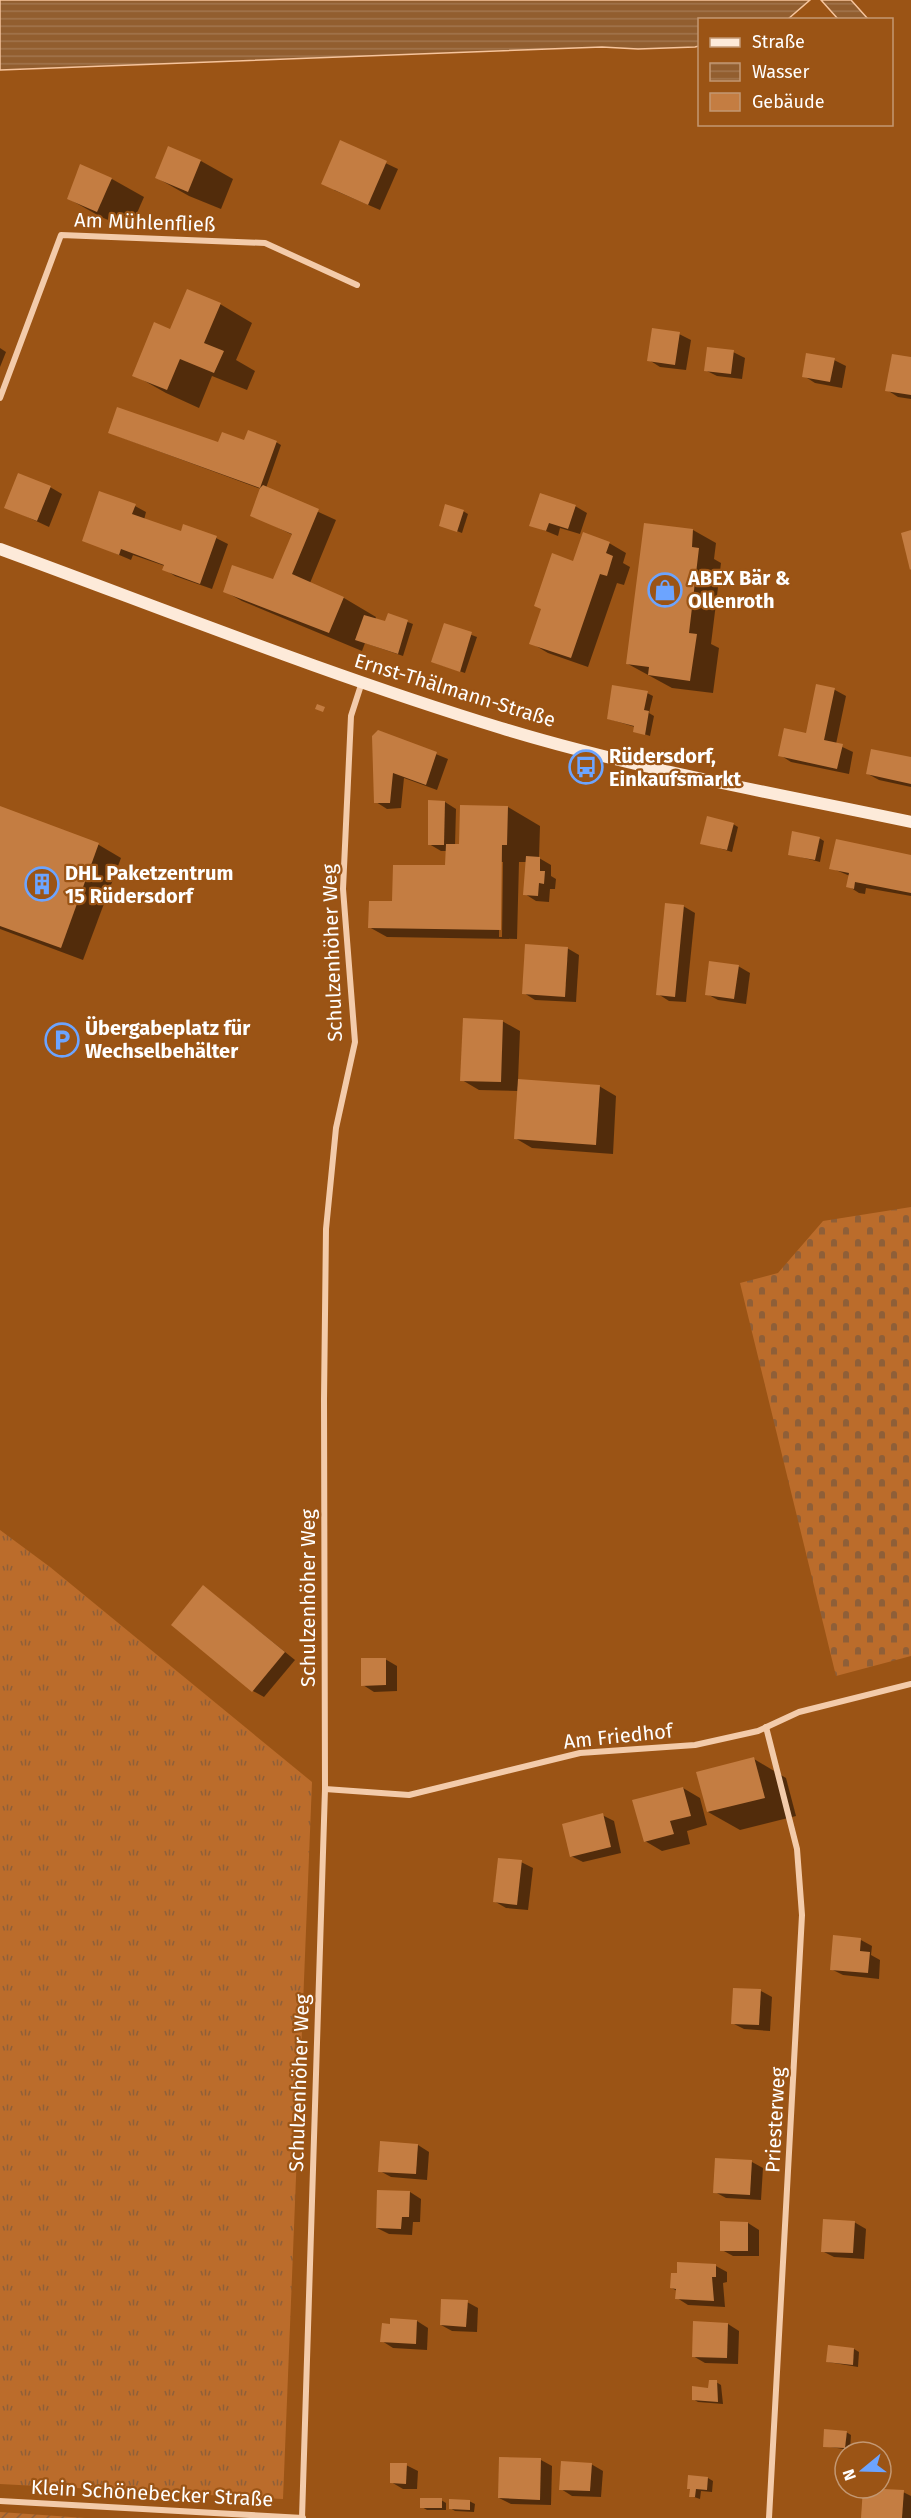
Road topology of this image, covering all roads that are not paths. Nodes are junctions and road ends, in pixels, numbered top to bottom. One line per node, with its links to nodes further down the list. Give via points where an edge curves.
1 (357, 285): 2 (street, Am Mühlenfließ, via 265,243 61,235)
2 (0, 398)
3 (0, 549): 4 (main road, Ernst-Thälmann-Straße)
4 (362, 682): 5 (main road, Ernst-Thälmann-Straße, via 502,728 677,774); 8 (street, Schulzenhöher Weg, via 351,716 343,889 355,1042 336,1128 326,1229)
5 (911, 822)
6 (911, 1684): 7 (street, Am Friedhof, via 799,1712)
7 (766, 1727): 8 (street, Am Friedhof, via 695,1745 580,1753 409,1795); 11 (street, Priesterweg, via 797,1848 802,1915)
8 (325, 1789): 10 (street, Schulzenhöher Weg)
9 (0, 2501): 10 (street, Klein Schönebecker Straße)
10 (302, 2518)
11 (769, 2518)

